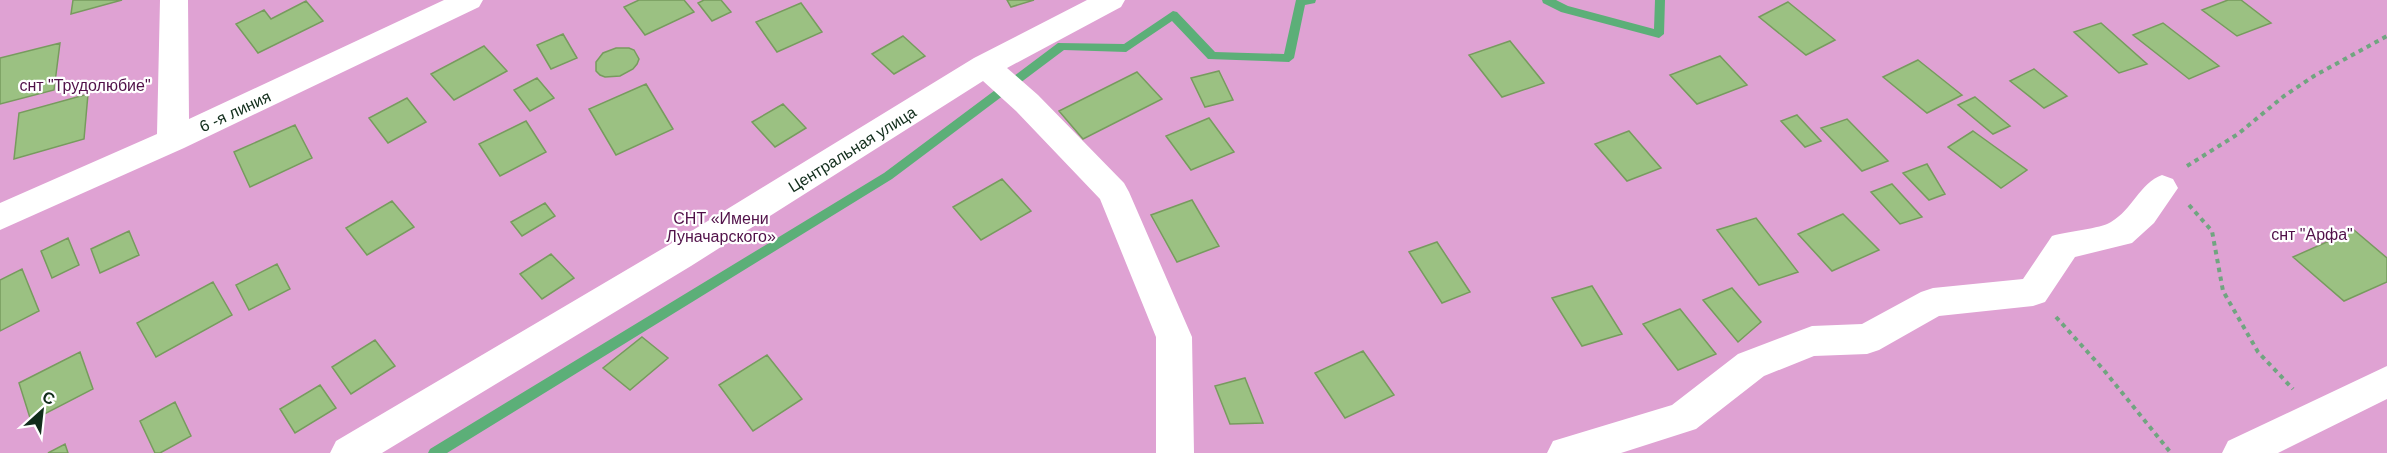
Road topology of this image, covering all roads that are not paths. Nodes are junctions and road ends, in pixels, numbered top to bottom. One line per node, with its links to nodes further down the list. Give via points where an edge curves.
1 (174, 0): 5 (street)
2 (469, 0): 5 (street, 6 -я линия)
3 (1112, 0): 4 (street, Центральная улица)
4 (985, 66): 9 (street, Центральная улица, via 679,256); 10 (street, via 1027,103 1113,192 1174,337)
5 (173, 140): 7 (street, 6 -я линия)
6 (2163, 188): 11 (street, via 2120,234 2064,246 2033,292 1933,302 1867,339 1812,341 1751,364 1683,418)
7 (0, 217)
8 (2380, 394): 12 (street, via 2317,415)
9 (349, 453)
10 (1175, 453)
11 (1566, 453)
12 (2241, 453)

